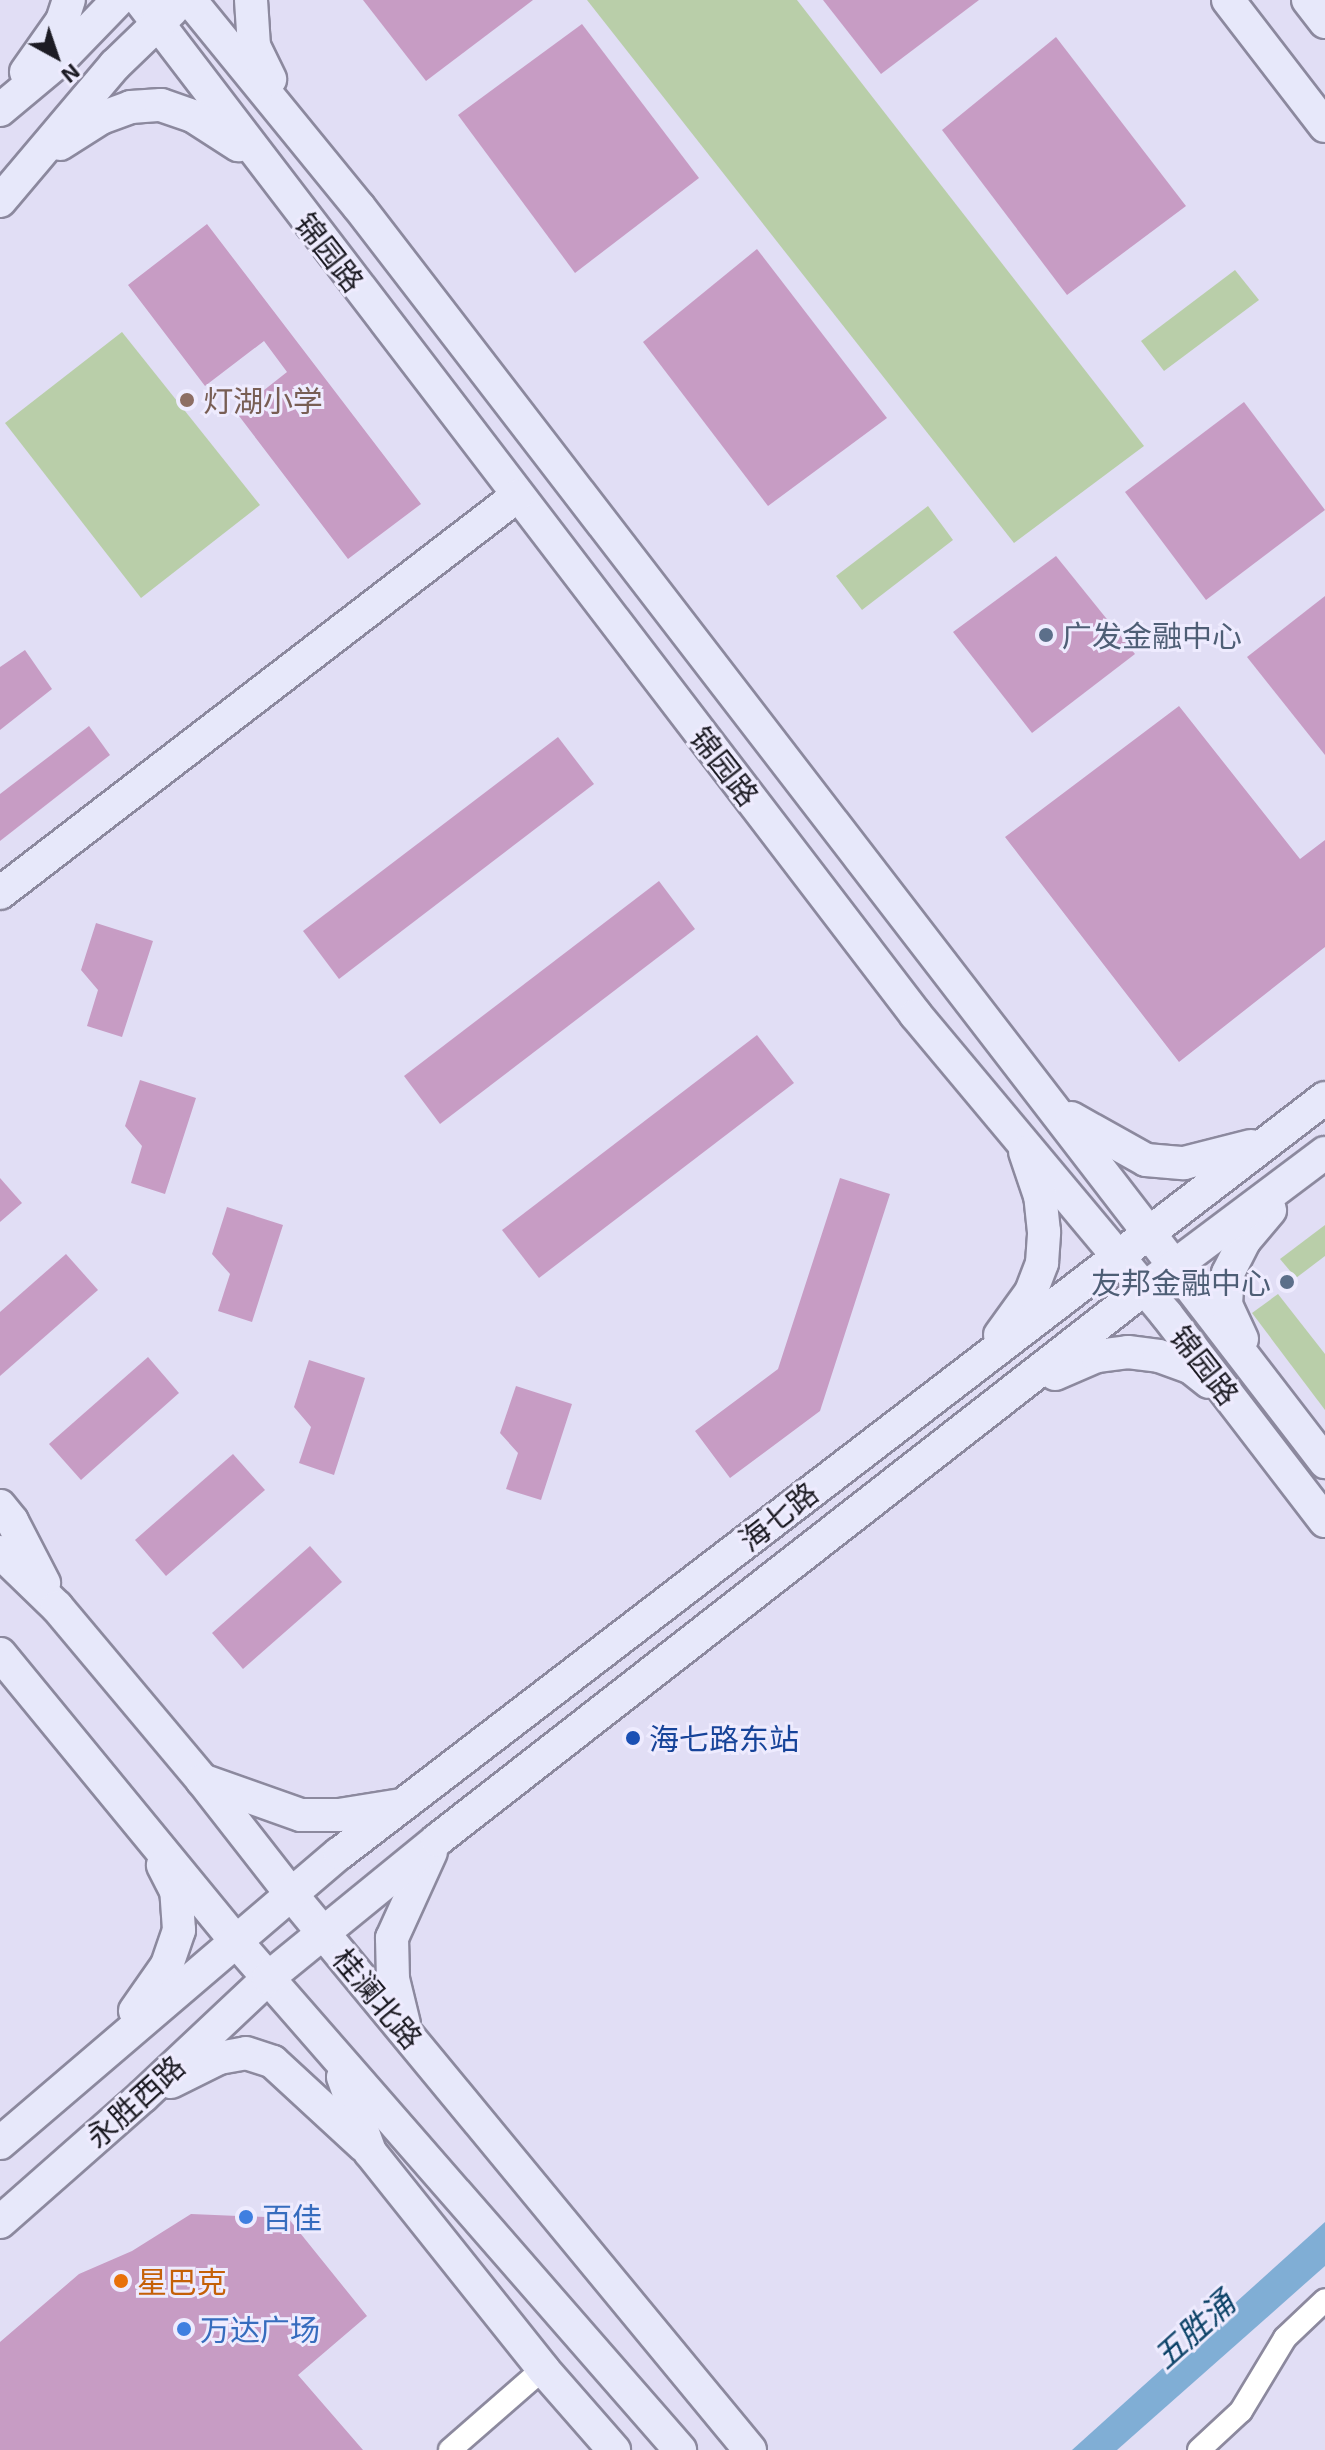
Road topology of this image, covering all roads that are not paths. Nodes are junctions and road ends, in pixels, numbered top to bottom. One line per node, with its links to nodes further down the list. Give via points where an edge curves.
1 (69, 0): 10 (main road, via 62,21)
2 (118, 0): 10 (main road, via 60,60)
3 (183, 0): 8 (main road)
4 (190, 0): 11 (main road, 锦园路)
5 (251, 0): 11 (main road, via 254,46)
6 (1228, 0): 12 (main road)
7 (1308, 0): 9 (main road)
8 (148, 13): 13 (main road, 锦园路); 14 (main road, via 115,65)
9 (1325, 22)
10 (0, 110)
11 (292, 125): 19 (main road, 锦园路)
12 (1325, 126)
13 (257, 157): 14 (main road, via 193,116 161,105 131,107 101,118); 16 (main road, 锦园路)
14 (34, 161): 15 (main road)
15 (0, 201)
16 (517, 496): 17 (main road); 20 (main road, 锦园路, via 916,1015)
17 (0, 893)
18 (1325, 1098): 21 (main road, 海七路)
19 (1053, 1106): 21 (main road, via 1146,1160 1184,1163); 24 (main road, 锦园路)
20 (1018, 1134): 25 (main road, 锦园路); 28 (main road, via 1040,1196 1042,1263 1031,1292)
21 (1273, 1138): 24 (main road, 海七路)
22 (1325, 1153): 23 (main road)
23 (1298, 1174): 26 (main road); 29 (main road, via 1245,1240 1228,1273 1226,1304)
24 (1151, 1233): 25 (main road, 海七路); 26 (main road, 锦园路)
25 (1120, 1257): 27 (main road, 锦园路); 28 (main road, 海七路)
26 (1175, 1267): 27 (main road); 29 (main road, 锦园路)
27 (1145, 1288): 30 (main road); 31 (main road, 锦园路)
28 (983, 1359): 39 (main road, 海七路)
29 (1259, 1374): 32 (main road, 锦园路)
30 (1009, 1395): 31 (main road, via 1097,1356 1128,1352 1190,1367); 41 (main road, 永胜西路)
31 (1231, 1398): 34 (main road, 锦园路)
32 (1325, 1462)
33 (0, 1506): 36 (main road)
34 (1325, 1521)
35 (0, 1552): 36 (main road, 桂澜北路)
36 (57, 1607): 38 (main road, 桂澜北路)
37 (3, 1659): 40 (main road)
38 (202, 1780): 39 (main road, via 301,1815 339,1815); 42 (main road, 桂澜北路)
39 (404, 1804): 42 (main road, 海七路)
40 (149, 1837): 44 (main road); 47 (main road, via 176,1891 179,1930 167,1965)
41 (437, 1840): 43 (main road, 永胜西路); 46 (main road, via 392,1938 393,1979)
42 (291, 1894): 43 (main road, 桂澜北路); 44 (main road, 海七路)
43 (323, 1932): 45 (main road, 永胜西路); 46 (main road, 桂澜北路)
44 (235, 1940): 45 (main road); 47 (main road, 永胜西路)
45 (268, 1978): 48 (main road); 49 (main road, 永胜西路)
46 (405, 2031): 58 (main road, 桂澜北路)
47 (105, 2052): 50 (main road, 永胜西路)
48 (337, 2058): 51 (main road); 57 (main road)
49 (143, 2096): 51 (main road, via 219,2058 246,2053 273,2062); 52 (main road, 永胜西路)
50 (0, 2143)
51 (370, 2152): 54 (main road)
52 (0, 2222)
53 (1325, 2300): 59 (street, via 1285,2338 1241,2411)
54 (543, 2369): 55 (street); 56 (main road)
55 (450, 2450)
56 (614, 2450)
57 (680, 2450)
58 (750, 2450)
59 (1199, 2450)

